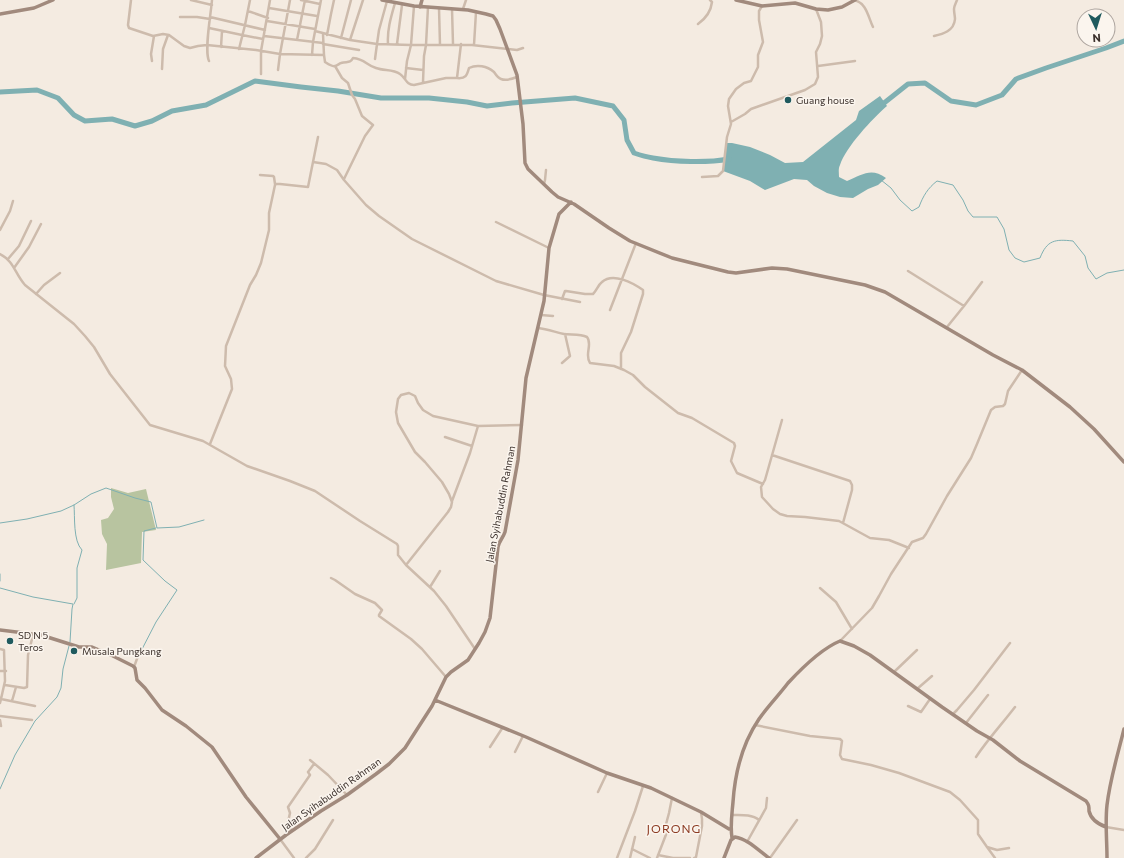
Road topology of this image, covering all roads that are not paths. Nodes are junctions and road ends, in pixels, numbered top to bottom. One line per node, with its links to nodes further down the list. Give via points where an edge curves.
1 (53, 0): 40 (street, via 34,8)
2 (131, 0): 58 (street, via 128,27)
3 (191, 0): 25 (street)
4 (212, 0): 25 (street)
5 (250, 0): 36 (street)
6 (270, 0): 31 (street)
7 (290, 0): 37 (street)
8 (301, 0): 9 (street)
9 (305, 0): 24 (street); 39 (street)
10 (321, 0): 24 (street)
11 (334, 0): 55 (street)
12 (351, 0): 61 (street)
13 (363, 0): 64 (street)
14 (382, 0): 22 (street)
15 (408, 0): 26 (street)
16 (422, 0): 29 (street)
17 (466, 0): 34 (street)
18 (710, 0): 45 (street, via 711,7)
19 (736, 0): 28 (street)
20 (855, 0): 35 (street, via 833,10); 49 (street, via 864,6)
21 (957, 0): 59 (street, via 952,28)
22 (388, 1): 23 (street); 67 (street)
23 (395, 3): 26 (street); 68 (street, via 389,26)
24 (320, 4): 41 (street)
25 (212, 5): 43 (street)
26 (404, 5): 27 (street); 69 (street)
27 (414, 6): 29 (street); 73 (street)
28 (762, 6): 35 (street, via 791,3); 101 (street, via 759,20 763,42 758,55 758,68 751,80 736,89 729,99)
29 (420, 7): 30 (street)
30 (428, 7): 32 (street); 74 (street)
31 (270, 8): 37 (street); 44 (street)
32 (439, 8): 33 (street); 75 (street)
33 (452, 8): 34 (street); 70 (street)
34 (463, 9): 38 (street)
35 (816, 9): 91 (street, via 822,28 822,41 816,52)
36 (248, 11): 44 (street); 46 (street)
37 (288, 11): 39 (street); 47 (street)
38 (476, 12): 76 (street); 81 (street, via 494,18)
39 (303, 13): 41 (street); 48 (street)
40 (0, 14)
41 (317, 16): 52 (street)
42 (180, 17): 43 (street)
43 (210, 18): 46 (street); 50 (street)
44 (267, 19): 47 (street); 51 (street)
45 (698, 24)
46 (245, 25): 51 (street); 57 (street)
47 (286, 25): 48 (street); 62 (street)
48 (300, 26): 52 (street); 63 (street)
49 (873, 27)
50 (209, 28): 53 (street); 72 (street)
51 (265, 30): 60 (street)
52 (315, 30): 54 (street); 65 (street)
53 (222, 31): 57 (street); 77 (street)
54 (323, 34): 55 (street); 66 (street)
55 (327, 34): 61 (street)
56 (168, 35): 58 (street); 72 (street, via 187,47); 93 (street, via 163,49)
57 (242, 35): 60 (street); 79 (street)
58 (154, 36): 87 (street)
59 (934, 36)
60 (264, 38): 62 (street); 82 (street)
61 (340, 38): 64 (street)
62 (283, 39): 63 (street); 83 (street)
63 (297, 40): 65 (street)
64 (350, 40): 67 (street)
65 (313, 42): 66 (street); 84 (street)
66 (323, 43): 80 (street); 85 (street)
67 (377, 44): 68 (street); 86 (street)
68 (388, 44): 69 (street)
69 (397, 44): 73 (street)
70 (453, 44): 71 (street); 75 (street)
71 (461, 44): 76 (street); 98 (street)
72 (207, 45): 77 (street); 88 (street)
73 (411, 45): 74 (street); 92 (street)
74 (426, 45): 75 (street); 95 (street)
75 (440, 45)
76 (474, 45): 81 (street)
77 (221, 47): 79 (street)
78 (523, 48): 81 (street)
79 (239, 49): 82 (street)
80 (359, 50)
81 (507, 50): 97 (street)
82 (261, 51): 83 (street); 96 (street)
83 (280, 54): 84 (street); 94 (street)
84 (312, 55): 85 (street)
85 (324, 55): 90 (street, via 325,62)
86 (375, 59)
87 (152, 61)
88 (209, 61)
89 (855, 61): 91 (street)
90 (335, 66): 99 (street, via 358,58 374,68 399,73); 107 (street, via 349,85 362,116 373,125)
91 (818, 66): 101 (street, via 817,80 809,89 752,108)
92 (406, 68): 95 (street); 99 (street)
93 (162, 69)
94 (278, 70)
95 (423, 70): 100 (street)
96 (261, 74)
97 (517, 77): 98 (street, via 503,80 490,69 477,66 469,68 466,77); 109 (street, via 526,165)
98 (457, 78): 100 (street, via 448,77)
99 (405, 80): 100 (street, via 411,85)
100 (423, 82)
101 (731, 122): 106 (street, via 727,134 723,171 718,176)
102 (318, 137): 103 (street)
103 (313, 162): 107 (street, via 332,166); 108 (street, via 308,187)
104 (546, 170): 109 (street)
105 (260, 175): 108 (street, via 273,176)
106 (702, 177)
107 (344, 180): 126 (street, via 366,205 406,236 492,280)
108 (275, 184): 143 (street, via 269,213 269,230 261,263 228,338 225,366 232,389)
109 (543, 184): 111 (street)
110 (13, 201): 115 (street)
111 (571, 202): 116 (street); 117 (street, Jalan Syihabuddin Rahman, via 559,214)
112 (31, 221): 119 (street, via 19,246)
113 (496, 222): 117 (street)
114 (41, 224): 120 (street, via 29,248)
115 (0, 230)
116 (636, 243): 123 (street); 133 (street, via 676,259 733,273 772,268 865,285 885,292)
117 (549, 248): 126 (street, Jalan Syihabuddin Rahman)
118 (0, 254): 119 (street)
119 (8, 258): 120 (street)
120 (14, 268): 125 (street, via 22,281)
121 (908, 271): 129 (street)
122 (60, 273): 125 (street)
123 (621, 279): 127 (street, via 606,279 592,295 566,291); 130 (street); 137 (street, via 633,283 644,291 631,332 621,353)
124 (982, 282): 129 (street)
125 (36, 294): 143 (street, via 85,336 150,426)
126 (544, 294): 127 (street); 131 (street, Jalan Syihabuddin Rahman)
127 (562, 299): 128 (street)
128 (580, 302)
129 (964, 306): 133 (street)
130 (610, 310)
131 (540, 315): 132 (street); 134 (street, Jalan Syihabuddin Rahman)
132 (553, 316)
133 (947, 327): 138 (street)
134 (537, 328): 135 (street); 140 (street, Jalan Syihabuddin Rahman, via 525,386)
135 (565, 334): 136 (street, via 570,356); 137 (street, via 582,335 589,339 590,363)
136 (562, 363)
137 (622, 369): 147 (street, via 678,413 692,418 734,443 731,461 736,472)
138 (1022, 370): 146 (street, via 1070,406); 150 (street, via 1008,390 1005,404 991,410 971,458 926,534 914,541)
139 (782, 420): 145 (street)
140 (522, 425): 141 (street); 162 (street, Jalan Syihabuddin Rahman, via 506,528 498,547 490,618)
141 (478, 426): 144 (street); 148 (street, via 430,414 409,393 401,395 398,399 396,412 400,426 415,452 442,482)
142 (445, 437): 144 (street)
143 (210, 444): 151 (street, via 247,466 319,493 396,544 398,555)
144 (472, 446): 148 (street)
145 (772, 456): 147 (street); 149 (street, via 850,481 852,490)
146 (1124, 462)
147 (763, 484): 149 (street, via 760,490 762,497 780,514)
148 (452, 502): 151 (street, via 448,512)
149 (843, 523): 150 (street, via 870,538 889,540)
150 (909, 548): 156 (street, via 872,608)
151 (406, 564): 154 (street)
152 (440, 571): 154 (street)
153 (331, 578): 170 (street, via 378,606 382,610 379,616 422,649)
154 (430, 587): 162 (street)
155 (820, 588): 156 (street, via 836,602)
156 (852, 629): 159 (street)
157 (0, 630): 165 (street, via 41,634 79,647 92,647)
158 (33, 635): 172 (street, via 28,655 28,686)
159 (839, 641): 168 (street, via 863,650); 188 (street, via 804,666)
160 (1010, 643): 183 (street)
161 (0, 649): 167 (street, via 4,650)
162 (476, 649): 170 (street, Jalan Syihabuddin Rahman, via 468,660)
163 (917, 650): 168 (street)
164 (138, 656): 165 (street)
165 (134, 667): 216 (street, via 137,680 162,710 212,747 246,797)
166 (0, 671): 167 (street)
167 (6, 671): 171 (street)
168 (894, 672): 173 (street)
169 (932, 676): 173 (street)
170 (446, 678): 177 (street, Jalan Syihabuddin Rahman)
171 (5, 685): 172 (street); 175 (street)
172 (16, 687): 178 (street)
173 (917, 689): 176 (street)
174 (988, 695): 187 (street)
175 (0, 698): 178 (street); 179 (street)
176 (930, 699): 181 (street, via 921,712); 183 (street)
177 (435, 700): 190 (street); 202 (street, Jalan Syihabuddin Rahman, via 401,752)
178 (12, 701): 180 (street)
179 (0, 703)
180 (35, 706)
181 (908, 706)
182 (1015, 707): 193 (street)
183 (952, 714): 187 (street)
184 (0, 716): 186 (street)
185 (0, 720): 189 (street)
186 (32, 720)
187 (966, 723): 193 (street)
188 (755, 725): 206 (street, via 745,745 735,776); 218 (street, via 840,739 842,759 899,773 950,792 978,820 978,834)
189 (1, 726)
190 (503, 727): 192 (street); 194 (street)
191 (1124, 729): 210 (street, via 1112,777)
192 (524, 736): 195 (street); 199 (street)
193 (990, 738): 196 (street); 210 (street, via 1026,765 1088,803 1094,820)
194 (490, 747)
195 (515, 752)
196 (976, 757)
197 (310, 760): 198 (street)
198 (314, 764): 202 (street); 213 (street, via 308,772 310,775 288,807 288,822)
199 (607, 773): 200 (street); 201 (street)
200 (643, 786): 203 (street); 226 (street)
201 (598, 792)
202 (347, 795): 213 (street, Jalan Syihabuddin Rahman)
203 (672, 798): 205 (street); 221 (street, via 665,828 667,832)
204 (767, 798): 208 (street, via 766,808)
205 (701, 812): 211 (street); 230 (street, via 702,826)
206 (732, 815): 208 (street, via 749,815); 211 (street)
207 (333, 820): 225 (street)
208 (759, 820): 217 (street)
209 (798, 820): 232 (street)
210 (1106, 827): 212 (street); 234 (street)
211 (731, 829): 215 (street)
212 (1124, 830)
213 (292, 831): 216 (street, Jalan Syihabuddin Rahman)
214 (635, 837): 220 (street)
215 (732, 838): 217 (street, via 737,837); 231 (street)
216 (280, 839): 223 (street, Jalan Syihabuddin Rahman); 224 (street)
217 (746, 842): 222 (street)
218 (988, 847): 219 (street, via 997,850); 233 (street)
219 (1008, 848)
220 (632, 849): 227 (street); 228 (street)
221 (658, 857): 229 (street)
222 (764, 857): 232 (street)
223 (256, 858)
224 (294, 858)
225 (306, 858)
226 (617, 858)
227 (630, 858)
228 (650, 858)
229 (690, 858)
230 (694, 858)
231 (724, 858)
232 (770, 858)
233 (995, 858)
234 (1107, 858)

